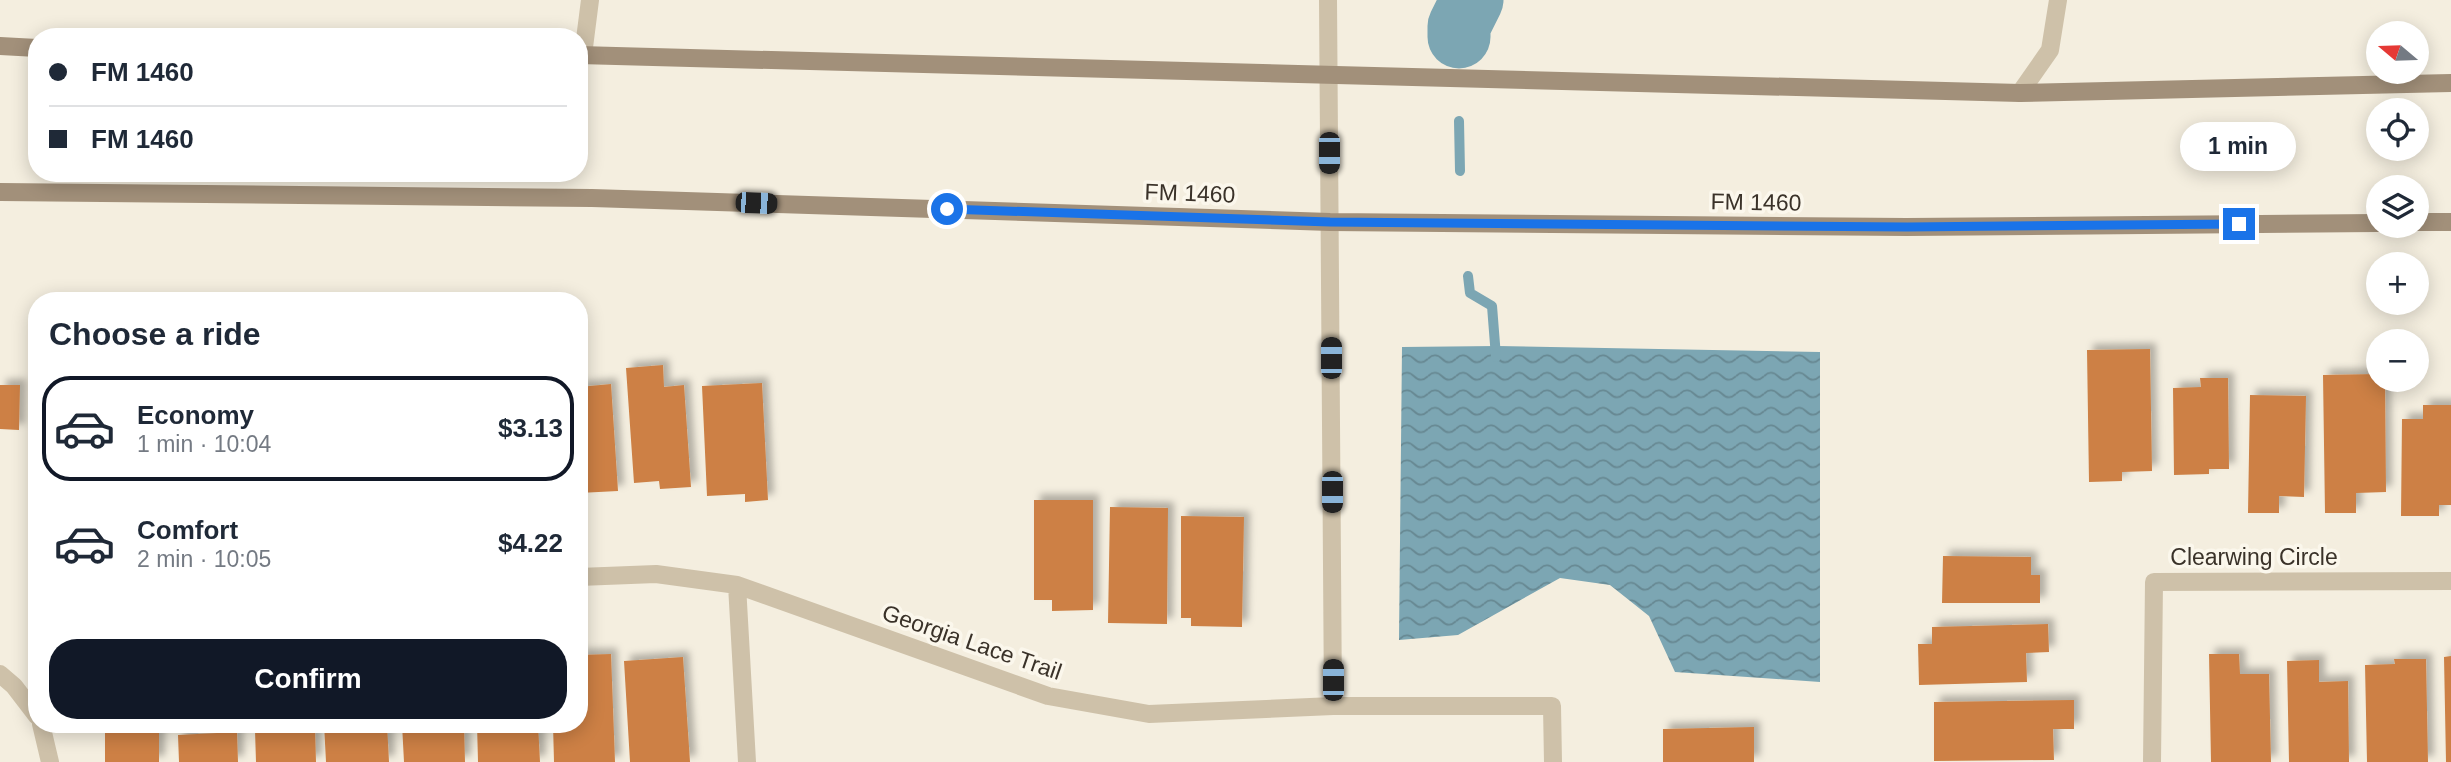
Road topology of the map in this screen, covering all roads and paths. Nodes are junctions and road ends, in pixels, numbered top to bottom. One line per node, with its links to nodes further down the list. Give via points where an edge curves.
1 (590, 0): 4 (street)
2 (1328, 0): 8 (street)
3 (2058, 0): 10 (street, via 2050,50)
4 (585, 28)
5 (0, 46): 6 (main road)
6 (28, 48)
7 (588, 55): 8 (main road)
8 (1329, 74): 10 (main road); 12 (street)
9 (2451, 83): 10 (main road)
10 (2020, 93)
11 (0, 192): 12 (main road, FM 1460 / FM 1460, via 592,198)
12 (1330, 222): 15 (main road, FM 1460 / FM 1460, via 1907,227); 21 (street)
13 (2429, 222): 14 (main road)
14 (2451, 222)
15 (2366, 223)
16 (588, 577): 18 (street, Georgia Lace Trail, via 656,574)
17 (2451, 580): 26 (street, Clearwing Circle, via 2154,582)
18 (737, 585): 21 (street, Georgia Lace Trail, via 1048,696 1149,714); 24 (street)
19 (0, 674): 20 (street)
20 (28, 704)
21 (1333, 706): 25 (street, Georgia Lace Trail, via 1552,706)
22 (43, 733): 23 (street)
23 (50, 762)
24 (747, 762)
25 (1553, 762)
26 (2152, 762)

